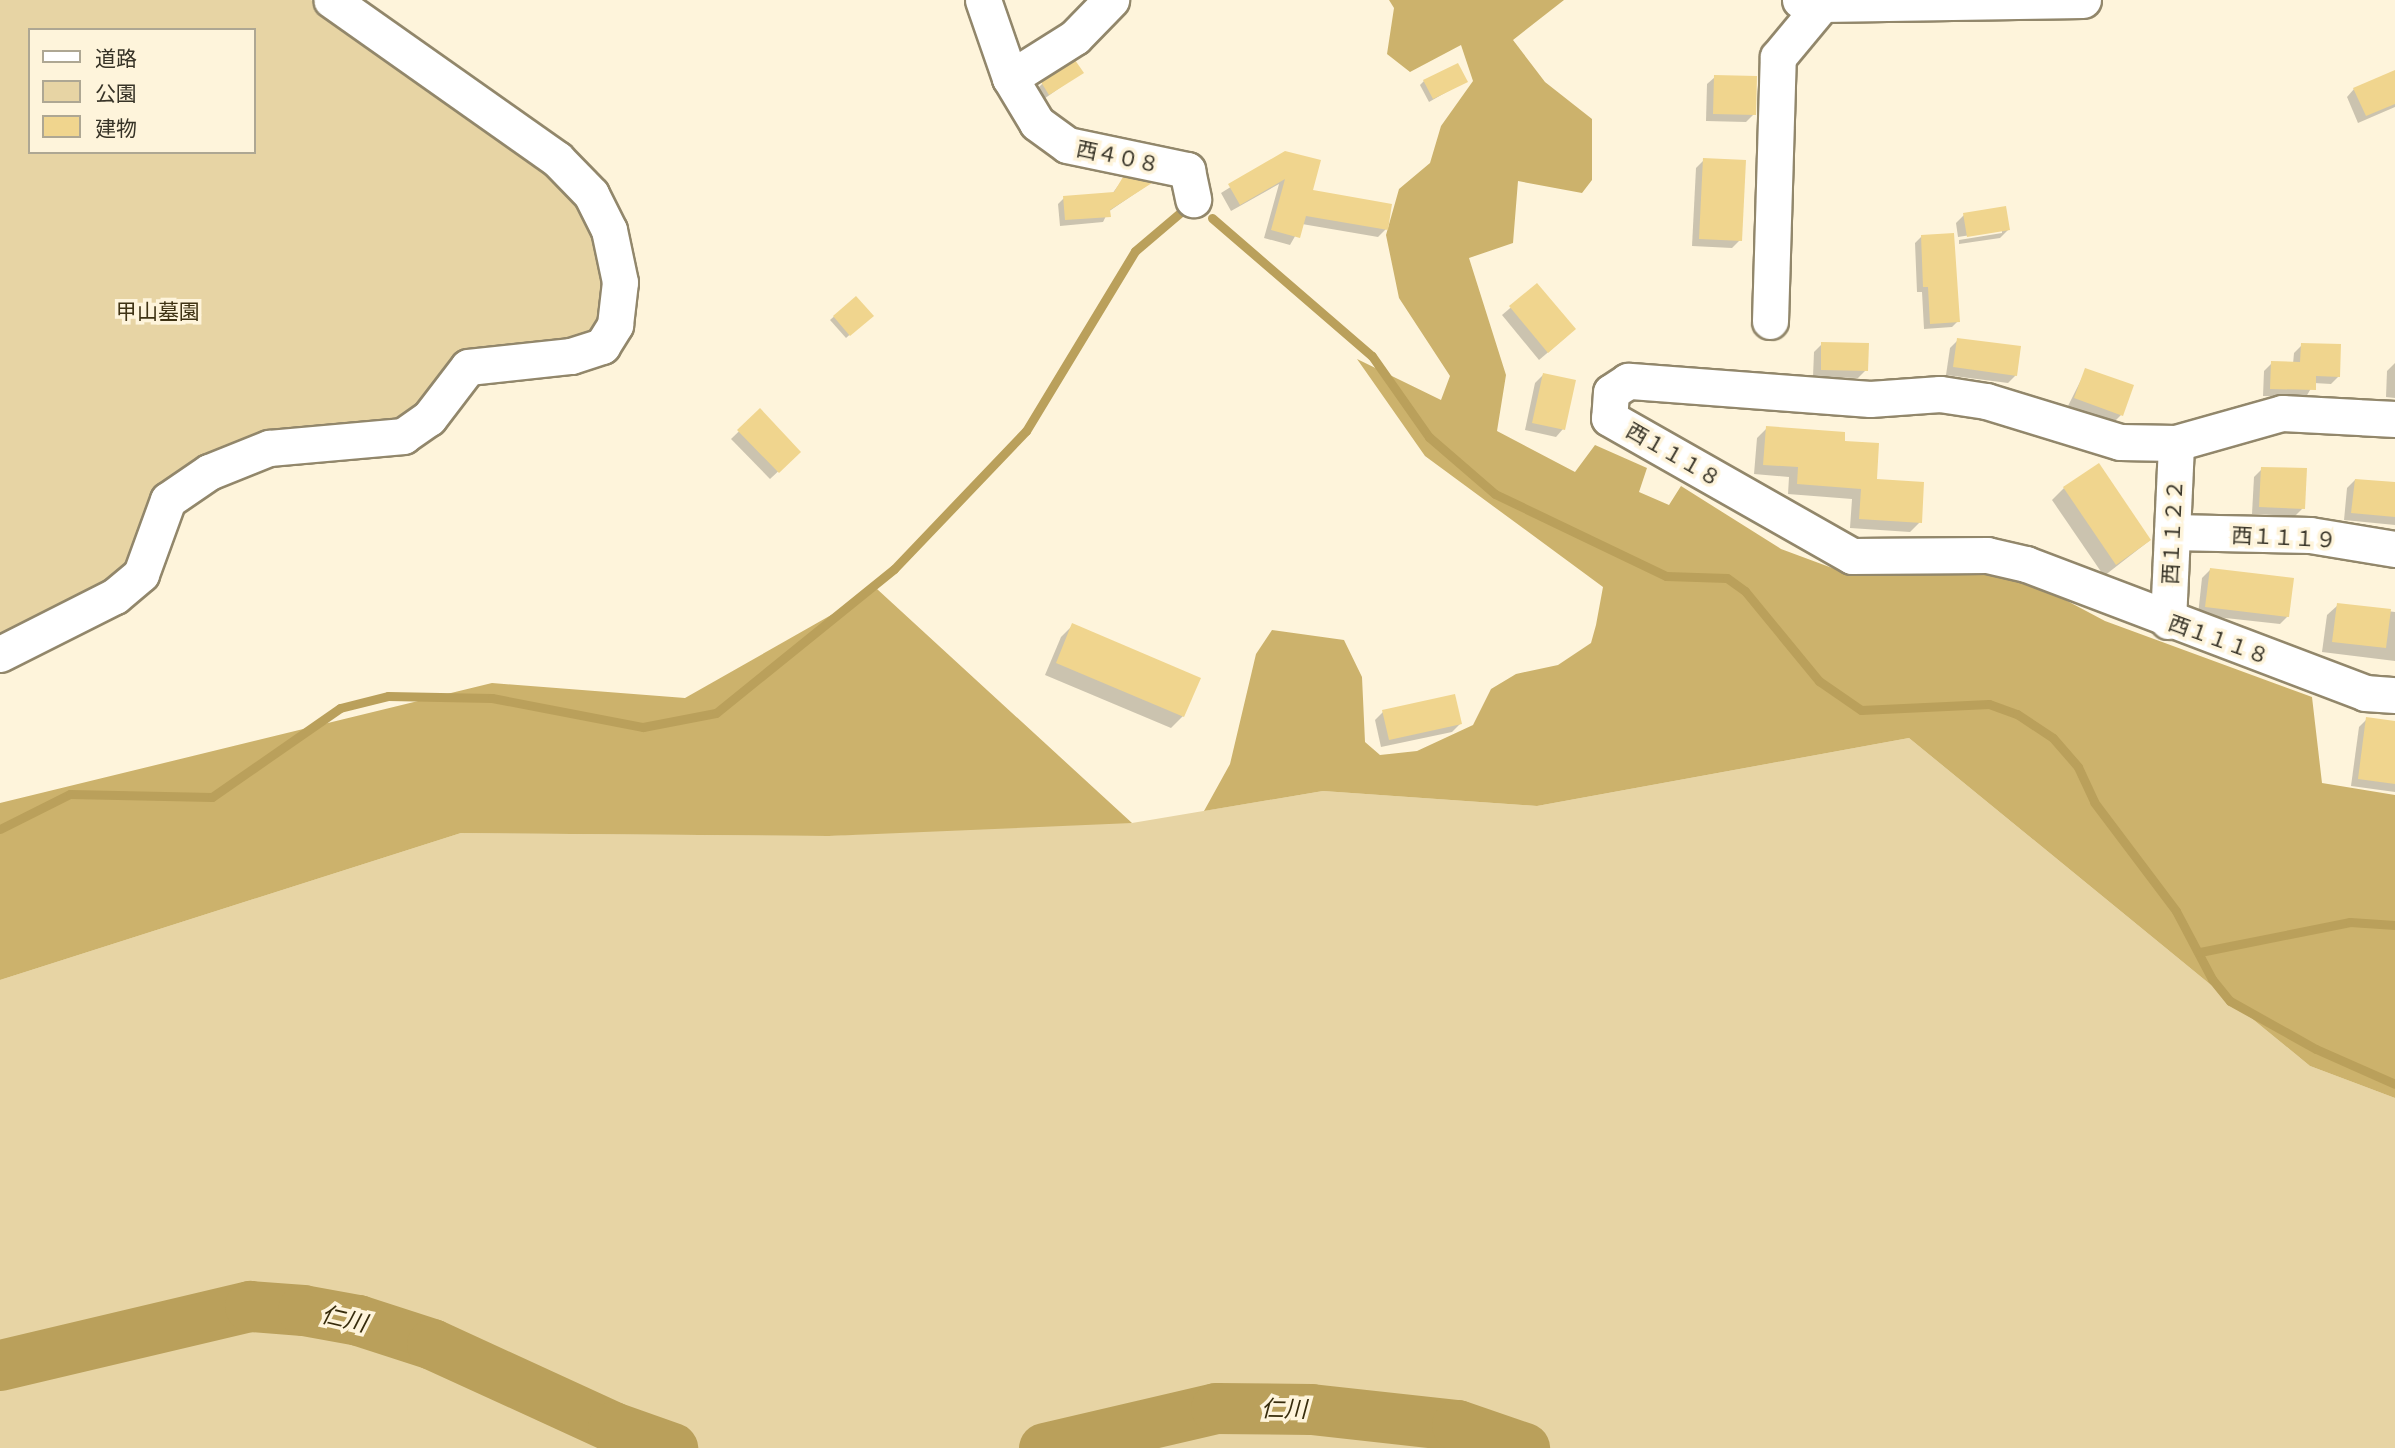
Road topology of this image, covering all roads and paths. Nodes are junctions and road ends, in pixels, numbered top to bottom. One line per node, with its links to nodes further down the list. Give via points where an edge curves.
1 (332, 0): 14 (street, via 556,159 591,194 609,230 620,282 615,325 602,346 571,356 468,367 429,418 403,436 269,448 209,472 168,500 141,574 115,596)
2 (983, 0): 6 (street, 西４０８)
3 (1111, 0): 6 (street, via 1075,37)
4 (2083, 0): 5 (street)
5 (1810, 2): 8 (street, via 1778,57 1774,82)
6 (1010, 78): 7 (street, 西４０８, via 1037,124 1067,145 1187,170)
7 (1193, 199)
8 (1770, 321)
9 (2395, 419): 10 (street, 西１１１８, via 2282,413)
10 (2176, 443): 11 (street, 西１１２２); 13 (street, 西１１１８, via 2120,442 1986,401 1940,394 1870,399 1628,381 1611,392 1609,418 1852,556 1987,555 2026,564)
11 (2172, 532): 12 (street, 西１１１９, via 2310,535); 13 (street, 西１１２２)
12 (2395, 549)
13 (2168, 621): 15 (street, 西１１１８, via 2365,693)
14 (0, 654)
15 (2395, 695)

